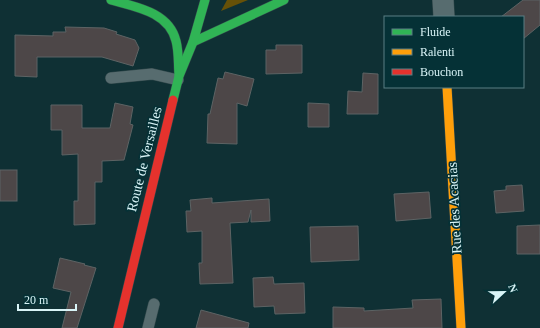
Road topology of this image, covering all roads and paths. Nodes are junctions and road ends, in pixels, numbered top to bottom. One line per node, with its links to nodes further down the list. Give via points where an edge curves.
1 (111, 0): 8 (main road, via 157,15 169,24 175,37)
2 (205, 0): 6 (main road, Route de Versailles)
3 (284, 0): 6 (main road)
4 (443, 0): 5 (street)
5 (444, 16)
6 (194, 42): 8 (main road, Route de Versailles)
7 (111, 78): 8 (lane, via 152,74)
8 (179, 78): 11 (main road, Route de Versailles)
9 (447, 88): 13 (main road, Rue des Acacias)
10 (154, 304): 12 (lane)
11 (118, 328)
12 (148, 328)
13 (460, 328)

